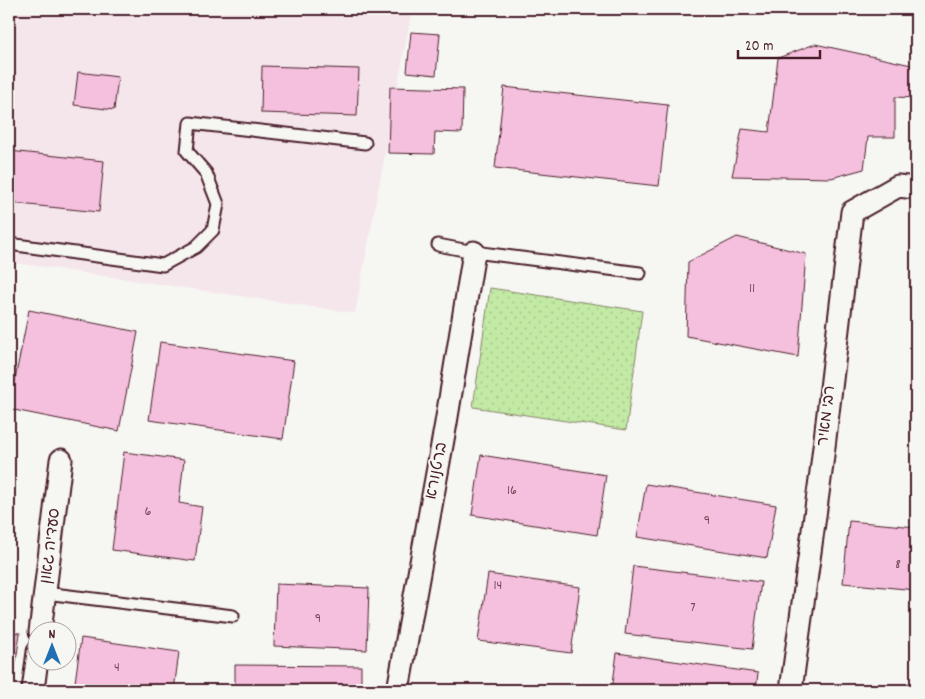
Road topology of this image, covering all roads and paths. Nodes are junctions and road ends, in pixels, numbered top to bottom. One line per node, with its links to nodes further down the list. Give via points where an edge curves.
1 (365, 143): 3 (lane, via 190,123 187,151 206,173 218,204 213,230 196,247 163,265)
2 (916, 188): 14 (street, רבי מאיר, via 898,186 852,212)
3 (9, 244)
4 (438, 245): 5 (lane)
5 (474, 252): 6 (lane); 13 (street, ברטנורא)
6 (640, 273)
7 (61, 460): 8 (street, סעדיה גאון)
8 (45, 593): 9 (lane); 10 (street, סעדיה גאון)
9 (234, 616)
10 (41, 622)
11 (35, 672): 12 (street)
12 (33, 690)
13 (398, 690)
14 (791, 690)

